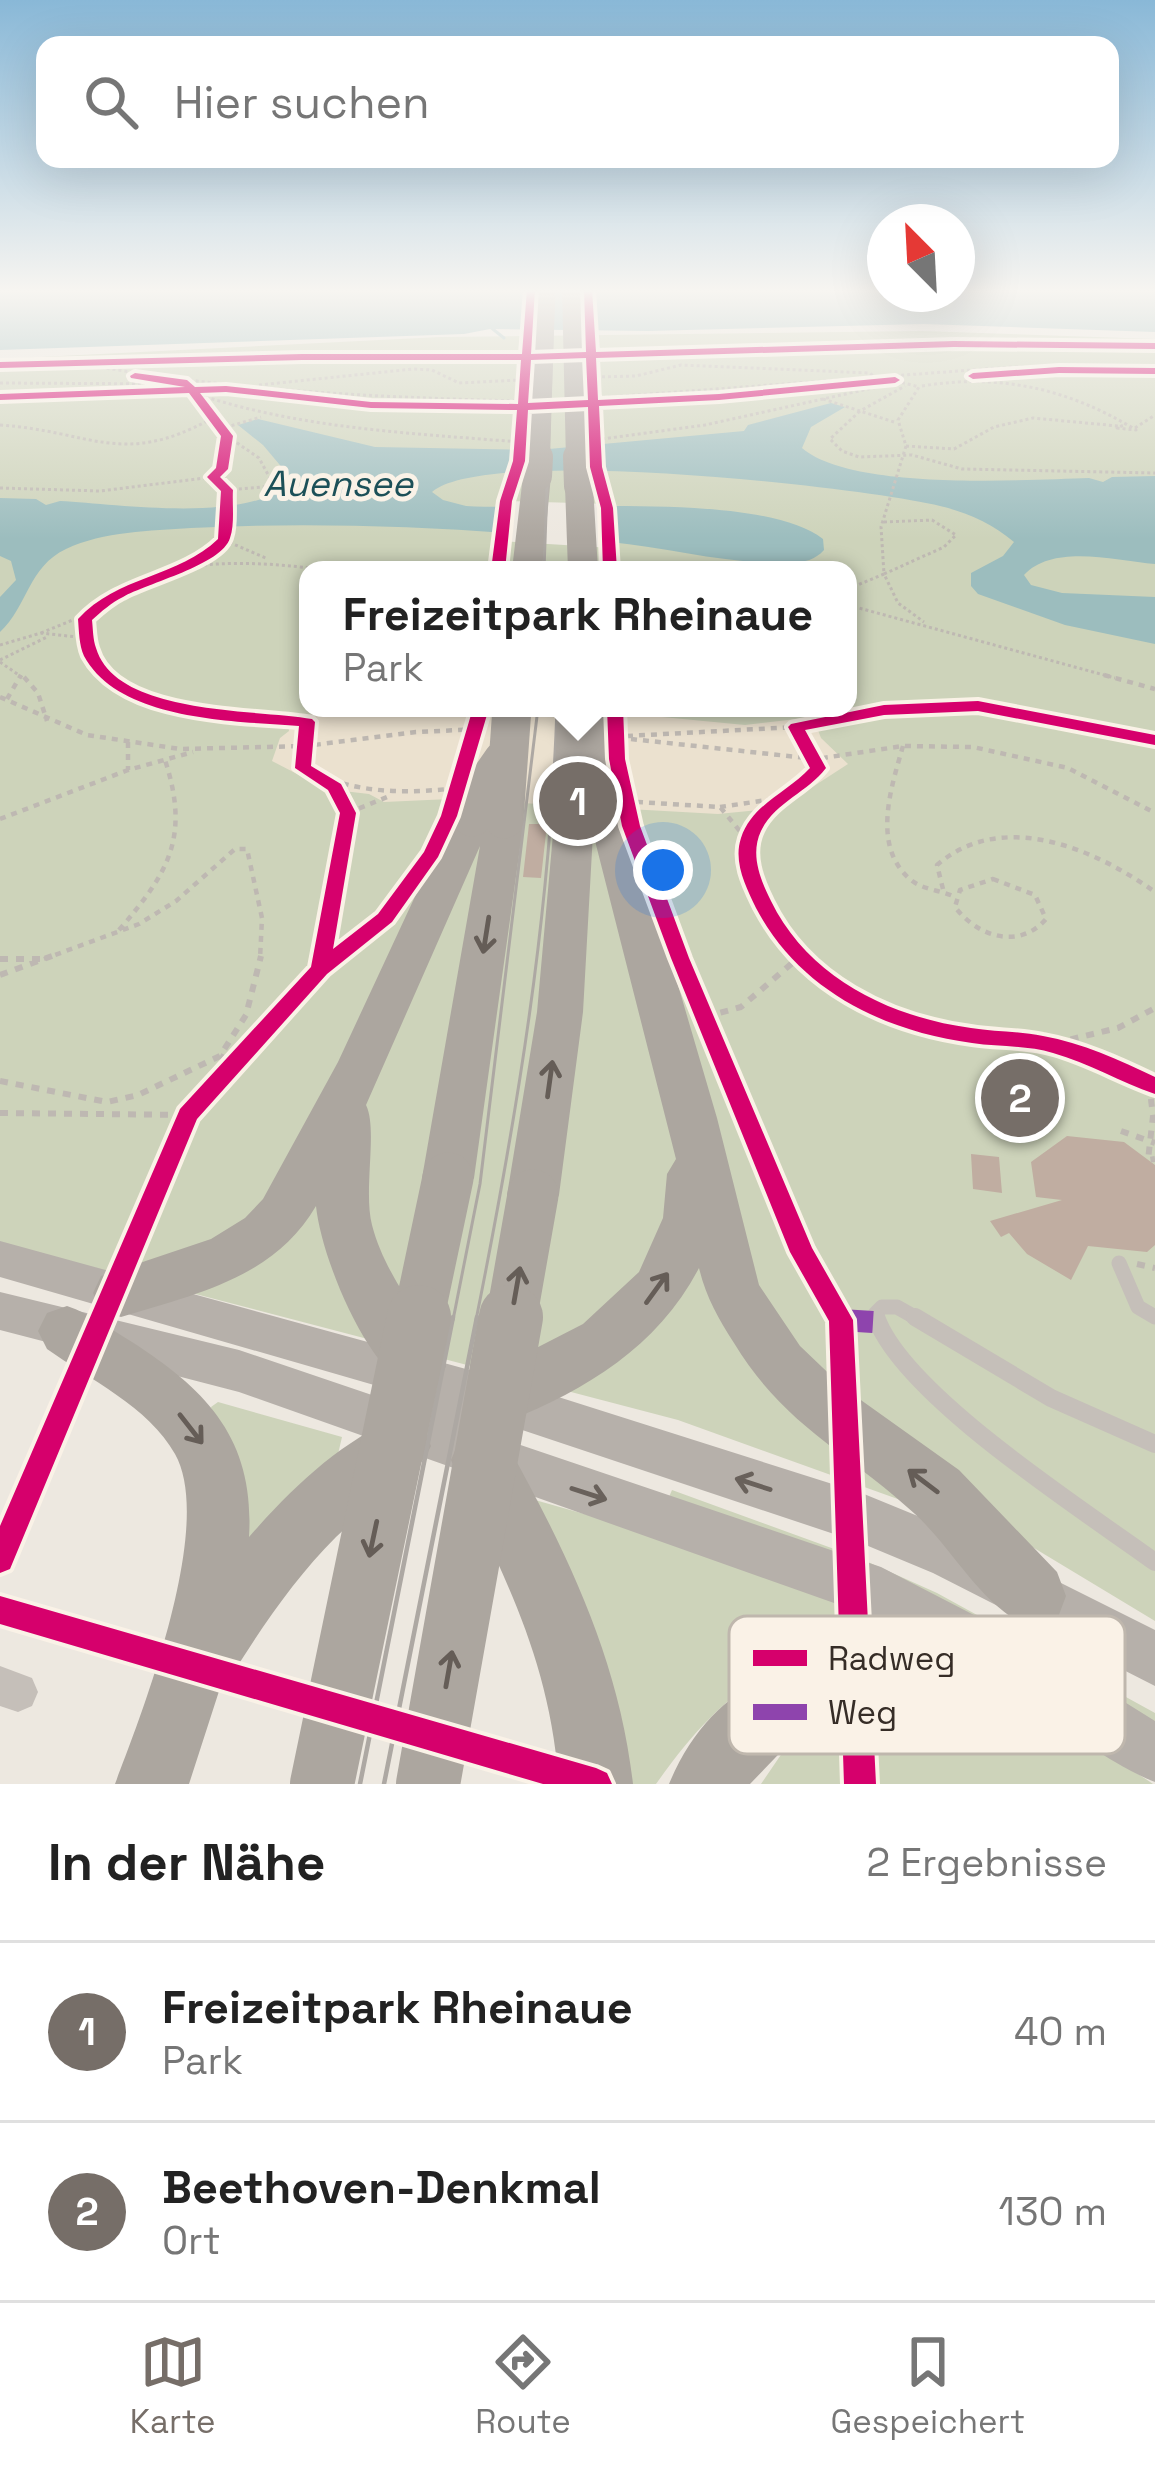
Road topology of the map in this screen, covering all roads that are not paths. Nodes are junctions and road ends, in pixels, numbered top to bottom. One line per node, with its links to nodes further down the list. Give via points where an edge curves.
1 (540, 372): 3 (highway, bridge)
2 (577, 372): 4 (highway, bridge)
3 (528, 561)
4 (583, 561)
5 (511, 717): 8 (highway, bridge, via 507,754)
6 (572, 717): 8 (highway, bridge)
7 (604, 722): 8 (highway, bridge)
8 (525, 811): 9 (highway); 10 (highway); 30 (highway, one-way to 30, bridge); 31 (highway, one-way to 8, bridge, via 560,1012)
9 (359, 1071): 13 (highway, via 269,1230 204,1270); 17 (highway, via 338,1173 342,1224 374,1303)
10 (692, 1118): 17 (highway, one-way to 10, via 568,1367 620,1334 660,1288 694,1205); 20 (highway, one-way to 10, via 938,1492 823,1408 754,1330 733,1293)
11 (0, 1259): 13 (main road)
12 (1119, 1263): 15 (lane, via 1138,1307)
13 (122, 1292): 17 (main road)
14 (0, 1311): 16 (main road)
15 (1155, 1317)
16 (68, 1331): 17 (main road); 25 (highway, one-way to 25, via 182,1416 217,1481 218,1526)
17 (455, 1417): 20 (main road, one-way to 17, via 864,1519); 21 (main road, one-way to 21); 25 (highway, via 353,1478 306,1518 248,1586); 32 (highway, via 536,1560 575,1661)
18 (1155, 1444): 19 (lane, via 1051,1398 897,1307 875,1314 878,1334 915,1376)
19 (1155, 1562)
20 (1033, 1596): 22 (main road)
21 (922, 1616)
22 (1072, 1616)
23 (1125, 1644): 24 (main road)
24 (1155, 1659)
25 (191, 1678): 29 (highway)
26 (1125, 1734): 28 (main road)
27 (729, 1753): 33 (highway)
28 (1155, 1754)
29 (152, 1784)
30 (322, 1784)
31 (428, 1784)
32 (596, 1784)
33 (706, 1784)

